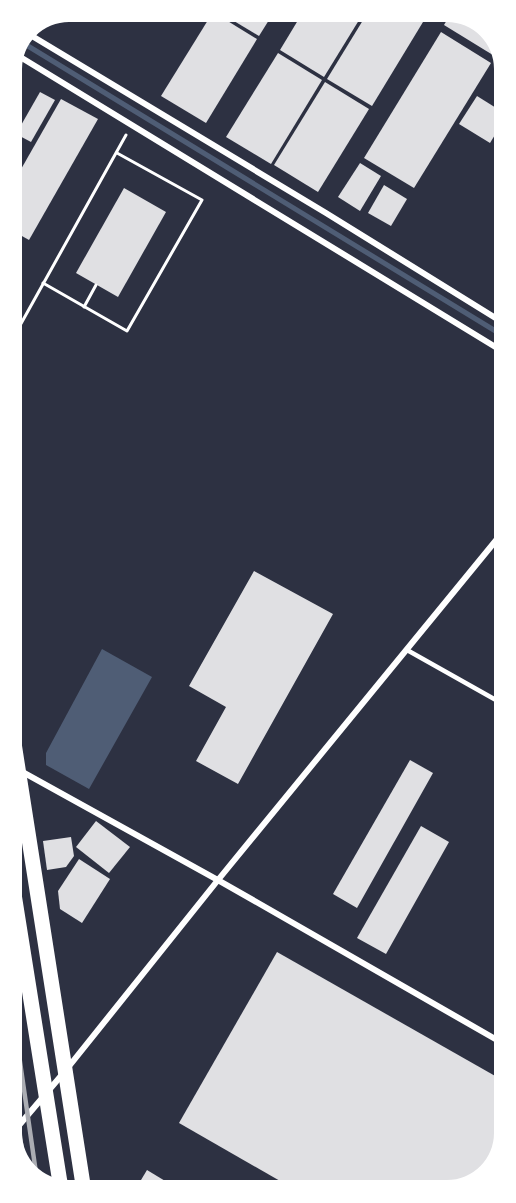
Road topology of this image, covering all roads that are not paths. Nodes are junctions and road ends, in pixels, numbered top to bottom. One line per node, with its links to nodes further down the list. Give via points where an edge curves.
1 (35, 38): 3 (street)
2 (24, 59): 4 (street)
3 (494, 317)
4 (494, 346)
5 (494, 543): 6 (street)
6 (408, 650): 7 (lane); 10 (street)
7 (494, 699)
8 (22, 772): 10 (street)
9 (22, 797): 13 (main road)
10 (218, 879): 12 (street); 13 (street)
11 (22, 947): 14 (main road)
12 (494, 1038)
13 (66, 1070): 14 (street); 17 (main road)
14 (45, 1094): 15 (street); 16 (main road)
15 (22, 1122)
16 (59, 1179)
17 (82, 1180)

